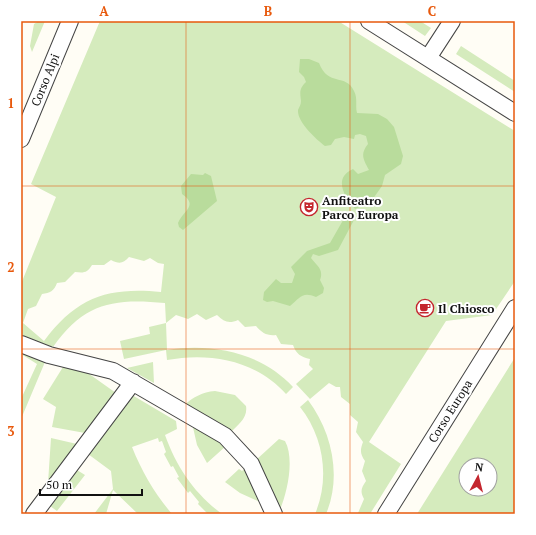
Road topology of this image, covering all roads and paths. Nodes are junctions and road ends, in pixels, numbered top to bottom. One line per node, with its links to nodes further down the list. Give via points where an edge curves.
1 (70, 21): 6 (street, Corso Alpi)
2 (369, 21): 4 (street)
3 (452, 21): 4 (street)
4 (428, 58): 5 (street)
5 (515, 113)
6 (21, 139)
7 (515, 308): 12 (street, Corso Europa)
8 (21, 344): 9 (street, via 55,357 107,368)
9 (133, 382): 10 (street); 11 (street, via 230,440 251,464)
10 (34, 514)
11 (274, 514)
12 (386, 514)

